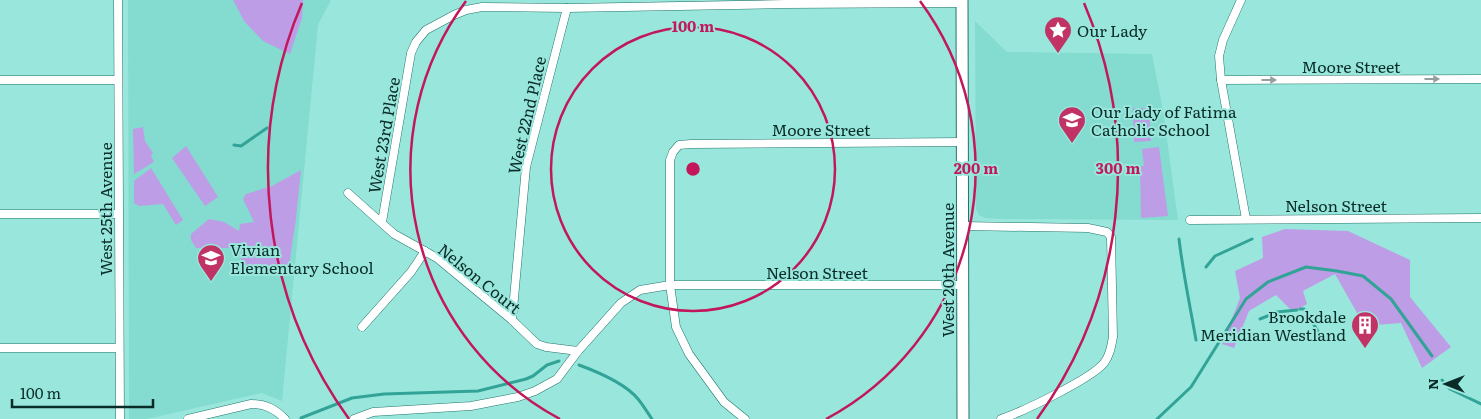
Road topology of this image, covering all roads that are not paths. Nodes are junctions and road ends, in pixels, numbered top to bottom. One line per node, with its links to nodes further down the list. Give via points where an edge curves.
1 (118, 0): 8 (street, West 25th Avenue)
2 (1241, 0): 9 (street, via 1223,40 1219,56)
3 (962, 2): 5 (street); 10 (street, West 20th Avenue)
4 (525, 4): 5 (street); 17 (street, West 23rd Place, via 466,10 426,30 416,42 411,53)
5 (567, 8): 22 (street, West 22nd Place, via 526,167)
6 (1481, 79): 9 (street, Moore Street, one-way to 6)
7 (0, 80): 8 (street)
8 (118, 80): 13 (street, West 25th Avenue)
9 (1221, 80): 15 (street)
10 (963, 142): 18 (street, West 20th Avenue); 21 (street, Moore Street, via 679,146 670,160)
11 (348, 193): 17 (street, Nelson Court)
12 (0, 214): 13 (street)
13 (118, 214): 25 (street, West 25th Avenue)
14 (1481, 218): 15 (street, Nelson Street)
15 (1246, 219): 16 (street, Nelson Street)
16 (1190, 220)
17 (382, 222): 19 (street, Nelson Court, via 394,234)
18 (963, 226): 20 (street, West 20th Avenue); 33 (street, via 1088,228 1107,232 1111,237 1112,337 1111,351 1105,361 1079,381)
19 (425, 252): 22 (street, Nelson Court, via 437,258); 23 (street, via 412,272)
20 (963, 285): 21 (street, Nelson Street); 32 (street, West 20th Avenue)
21 (670, 286): 26 (street, Nelson Street, via 640,290 621,303); 31 (street, via 676,327 689,354 724,402)
22 (512, 320): 26 (street, Nelson Court, via 536,344)
23 (362, 327)
24 (0, 348): 25 (street)
25 (119, 348): 27 (street, West 25th Avenue)
26 (578, 351): 30 (street, Nelson Street, via 557,379 518,397 453,408 373,412)
27 (120, 418)
28 (188, 419): 29 (street, via 256,404 270,407)
29 (285, 419)
30 (354, 419)
31 (745, 419)
32 (963, 419)
33 (1001, 419)

